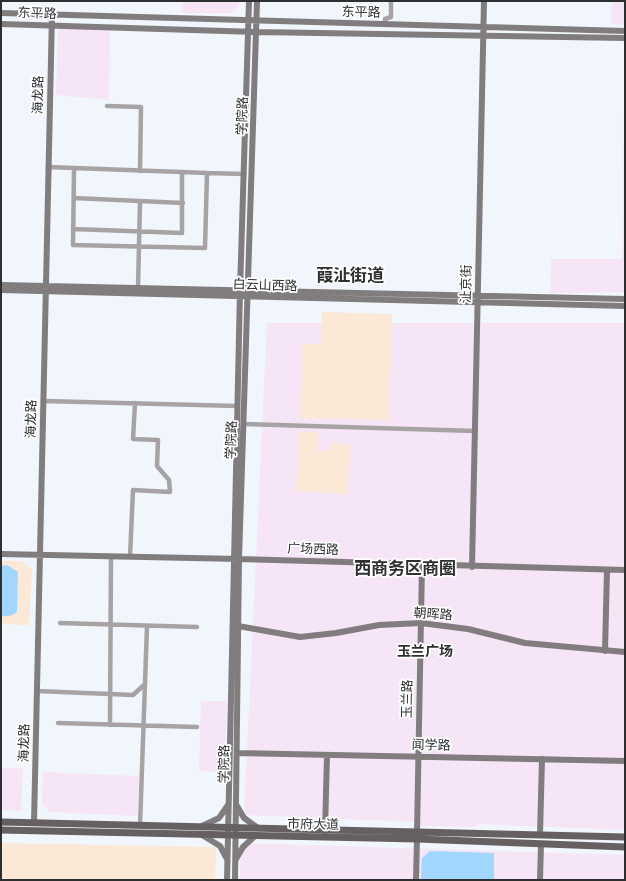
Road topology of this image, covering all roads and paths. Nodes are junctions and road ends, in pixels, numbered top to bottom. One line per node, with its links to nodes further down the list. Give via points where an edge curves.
1 (249, 1): 7 (main road, 学院路)
2 (257, 1): 8 (main road, 学院路)
3 (391, 1): 10 (street, via 391,17 385,19)
4 (484, 1): 12 (main road, 沚京街)
5 (1, 13): 6 (main road, 东平路)
6 (52, 14): 7 (main road, 东平路); 11 (main road, 海龙路)
7 (248, 21): 8 (main road, 东平路); 14 (main road, 学院路)
8 (257, 21): 10 (main road, 东平路); 15 (main road, 学院路)
9 (1, 24): 11 (main road, 东平路)
10 (385, 25): 12 (main road, 东平路)
11 (51, 26): 14 (main road, 东平路); 19 (main road, 海龙路)
12 (483, 28): 13 (main road, 东平路); 16 (main road, 沚京街)
13 (625, 31)
14 (248, 32): 15 (main road, 东平路); 24 (main road, 学院路)
15 (256, 32): 16 (main road, 东平路); 36 (main road, 学院路)
16 (483, 35): 17 (main road, 东平路); 37 (main road, 沚京街)
17 (625, 38)
18 (107, 106): 21 (street, via 141,107)
19 (48, 167): 20 (street); 32 (main road, 海龙路)
20 (74, 169): 21 (street); 25 (street)
21 (140, 171): 22 (street)
22 (182, 172): 23 (street); 27 (street)
23 (207, 173): 24 (street); 30 (street, via 205,248)
24 (244, 174): 35 (main road, 学院路)
25 (74, 198): 26 (street); 28 (street)
26 (140, 202): 27 (street); 29 (street)
27 (182, 203): 29 (street, via 182,232)
28 (74, 230): 29 (street); 30 (street, via 73,245)
29 (139, 231): 30 (street)
30 (139, 246): 33 (street)
31 (1, 285): 32 (main road, 白云山西路)
32 (46, 288): 33 (main road, 白云山西路); 34 (main road, 白云山西路); 35 (main road, 白云山西路); 41 (main road, 海龙路)
33 (138, 288): 35 (main road, 白云山西路)
34 (1, 290)
35 (240, 293): 36 (main road, 白云山西路); 43 (main road, 学院路)
36 (248, 294): 37 (main road, 白云山西路); 39 (main road, 白云山西路); 44 (main road, 学院路)
37 (477, 296): 38 (main road, 白云山西路); 39 (main road, 沚京街)
38 (625, 299)
39 (477, 303): 40 (main road, 白云山西路); 45 (main road, 沚京街)
40 (625, 306)
41 (43, 401): 42 (street); 47 (main road, 海龙路)
42 (135, 404): 43 (street); 49 (street, via 133,439 158,440 157,466 169,480 170,492 133,490)
43 (237, 406): 50 (main road, 学院路)
44 (244, 424): 45 (street); 50 (main road, 学院路)
45 (475, 430): 52 (main road, 沚京街)
46 (1, 554): 47 (main road, 广场西路)
47 (40, 555): 48 (main road, 广场西路); 64 (main road, 海龙路)
48 (112, 556): 49 (main road, 广场西路); 57 (street)
49 (130, 557): 50 (main road, 广场西路)
50 (237, 559): 51 (main road, 广场西路); 59 (main road, 学院路); 75 (main road, 学院路)
51 (422, 565): 52 (main road, 广场西路); 56 (main road, 玉兰路)
52 (472, 567): 53 (main road, 广场西路)
53 (606, 570): 54 (main road, 广场西路); 61 (main road)
54 (625, 570)
55 (60, 623): 57 (street)
56 (421, 623): 59 (main road, 朝晖路, via 379,625 300,637); 61 (main road, 朝晖路, via 468,629 525,643); 72 (main road, 玉兰路)
57 (110, 624): 58 (street); 65 (street)
58 (147, 626): 60 (street); 63 (street)
59 (238, 626): 70 (main road, 学院路)
60 (197, 627)
61 (605, 651): 62 (main road, 朝晖路)
62 (625, 652)
63 (144, 685): 65 (street, via 134,695); 68 (street)
64 (37, 691): 65 (street); 77 (main road, 海龙路)
65 (109, 695): 67 (street)
66 (58, 723): 67 (street)
67 (110, 725): 68 (street)
68 (143, 726): 69 (street); 78 (street)
69 (197, 727)
70 (237, 753): 71 (main road, 闻学路); 75 (main road, 学院路)
71 (327, 755): 72 (main road, 闻学路); 82 (main road)
72 (418, 757): 73 (main road, 闻学路); 87 (main road, 玉兰路)
73 (542, 759): 74 (main road, 闻学路); 85 (main road)
74 (625, 761)
75 (233, 803): 79 (main road, via 219,818); 80 (main road, via 244,818); 83 (main road, 学院路)
76 (1, 822): 77 (main road, 市府大道)
77 (34, 823): 78 (main road, 市府大道)
78 (140, 826): 79 (main road, 市府大道)
79 (198, 828): 83 (main road, 市府大道)
80 (261, 829): 82 (main road, 市府大道); 83 (main road, 市府大道)
81 (1, 830): 84 (main road, 市府大道)
82 (325, 831): 87 (main road, 市府大道)
83 (232, 832): 84 (main road, 市府大道); 86 (main road, 市府大道); 91 (main road, 学院路); 92 (main road, 学院路)
84 (202, 835): 92 (main road, via 220,846)
85 (540, 835): 87 (main road, 市府大道); 88 (main road, 市府大道)
86 (255, 836): 87 (main road, 市府大道); 91 (main road, via 243,847)
87 (417, 836): 89 (main road, 市府大道); 95 (main road, 玉兰路)
88 (625, 837)
89 (541, 844): 90 (main road, 市府大道); 96 (main road)
90 (624, 848)
91 (235, 860): 94 (main road, 学院路)
92 (228, 865): 93 (main road, 学院路)
93 (227, 880)
94 (235, 880)
95 (416, 880)
96 (540, 880)

